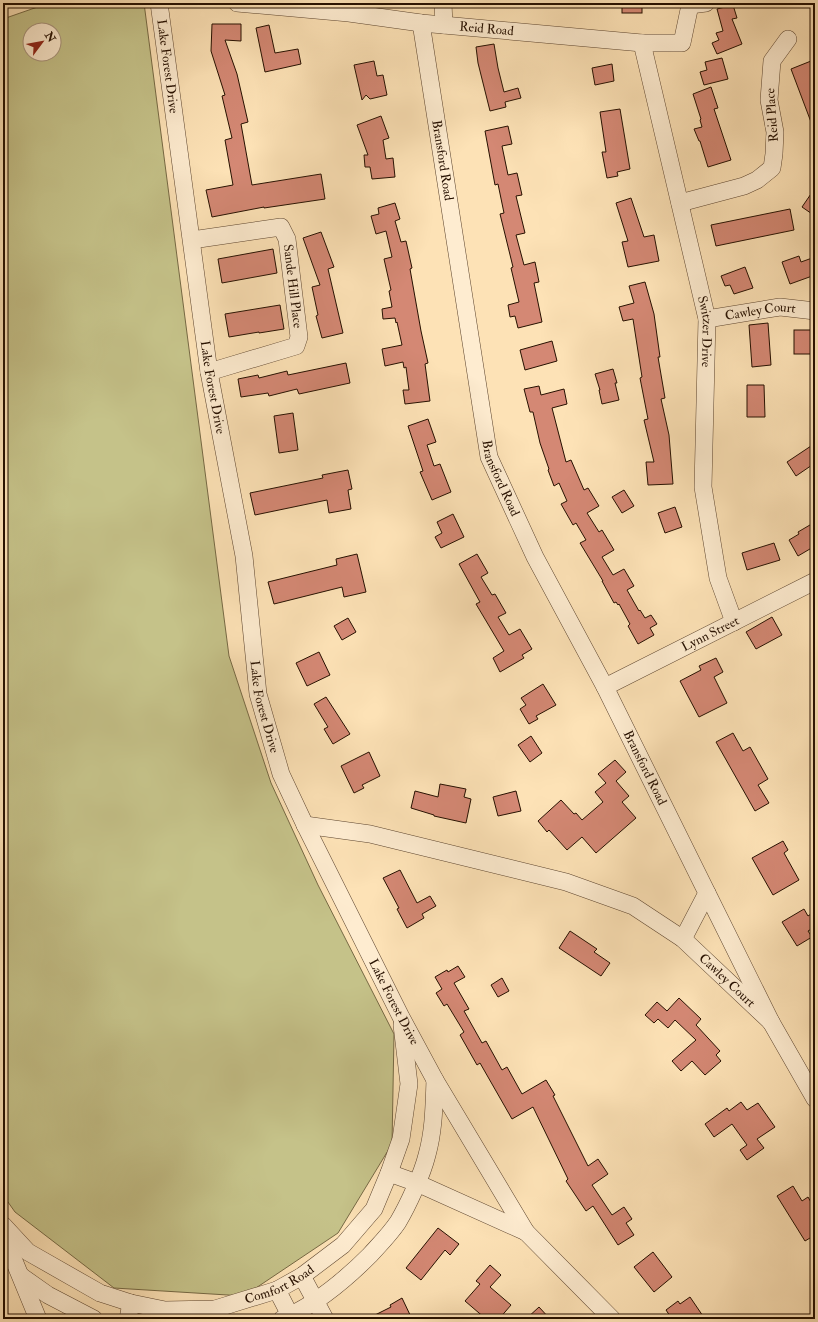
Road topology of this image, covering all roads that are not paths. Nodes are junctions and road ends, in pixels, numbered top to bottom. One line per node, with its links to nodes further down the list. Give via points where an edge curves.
1 (159, 3): 10 (street, Lake Forest Drive)
2 (237, 3): 5 (street, Reid Road, via 349,13)
3 (443, 3): 6 (street)
4 (696, 4): 8 (street, Reid Road, via 682,43)
5 (422, 23): 6 (street, Reid Road); 16 (street, Bransford Road, via 489,457 535,557)
6 (444, 25): 8 (street, Reid Road)
7 (788, 39): 9 (street, Reid Place, via 772,61 769,100 775,132 772,168 744,186)
8 (642, 43): 9 (street, Switzer Drive)
9 (680, 203): 12 (street, Switzer Drive)
10 (192, 240): 13 (street, Lake Forest Drive); 13 (street, Sande Hill Place, via 281,227 287,239 298,337 296,346)
11 (815, 311): 12 (street, Cawley Court, via 780,307)
12 (706, 319): 15 (street, Switzer Drive, via 703,487 718,578)
13 (209, 372): 17 (street, Lake Forest Drive, via 244,556 258,694 281,774)
14 (815, 581): 15 (street, Lynn Street)
15 (734, 622): 16 (street, Lynn Street)
16 (605, 686): 18 (street, Bransford Road)
17 (305, 825): 19 (street, via 370,834 566,882 633,906); 20 (street, Lake Forest Drive)
18 (707, 893): 19 (street); 21 (street, Bransford Road)
19 (683, 939): 21 (street, Cawley Court)
20 (401, 1017): 22 (street, Lake Forest Drive); 24 (street, Comfort Road, via 409,1084 401,1139)
21 (771, 1022): 23 (street, Bransford Road)
22 (435, 1080): 25 (street, via 433,1125 427,1156); 27 (street, Lake Forest Drive)
23 (815, 1099)
24 (389, 1173): 25 (street); 30 (street, Comfort Road, via 374,1209 343,1245)
25 (417, 1182): 27 (street); 32 (street, via 398,1222 384,1241 355,1270)
26 (3, 1225): 33 (street, Comfort Road, via 28,1252)
27 (526, 1232): 38 (street, Lake Forest Drive)
28 (3, 1234): 29 (street)
29 (21, 1276): 35 (street); 36 (street, via 48,1295)
30 (302, 1276): 31 (street, Comfort Road); 32 (street)
31 (277, 1290): 33 (street, Comfort Road, via 215,1309); 34 (street)
32 (316, 1301): 34 (street); 37 (street)
33 (129, 1311)
34 (288, 1318)
35 (38, 1319)
36 (94, 1319)
37 (325, 1319)
38 (612, 1319)

